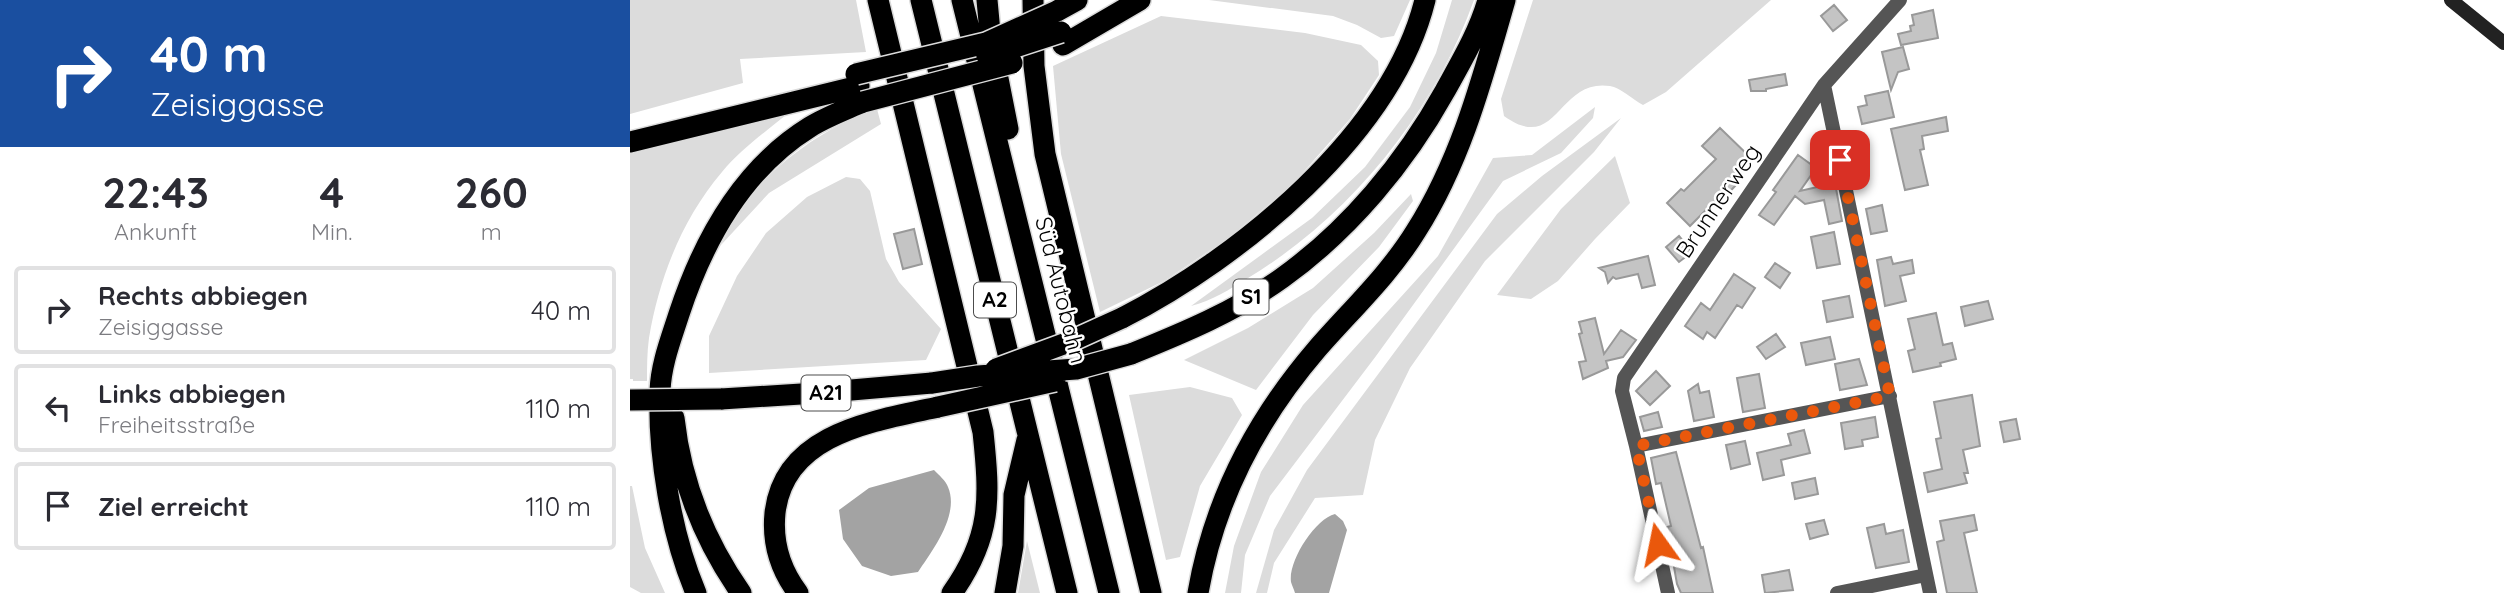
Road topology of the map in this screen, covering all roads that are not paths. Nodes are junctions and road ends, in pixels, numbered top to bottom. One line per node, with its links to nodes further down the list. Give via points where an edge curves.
1 (878, 0): 31 (highway, via 983,432 987,472 980,545)
2 (921, 0): 25 (highway, A2)
3 (962, 0): 18 (highway, Süd Autobahn / A2)
4 (987, 0): 18 (highway, via 1011,147)
5 (1033, 0): 35 (highway, via 1034,66 1045,154)
6 (1077, 0): 13 (highway)
7 (1138, 0): 13 (highway)
8 (1425, 0): 22 (highway, bridge, via 1403,59 1378,101 1324,166 1270,218 1204,271 1159,299 1069,342)
9 (1488, 0): 20 (highway, S1, bridge, via 1431,117 1357,214 1316,251 1281,279 1228,310 1131,354)
10 (1505, 0): 36 (highway, via 1460,146 1440,191 1384,274 1316,351 1257,429 1217,517)
11 (1900, 0): 15 (street, Brunnerweg)
12 (2451, 0): 14 (main road)
13 (1060, 29): 16 (highway, bridge, via 1019,47); 16 (highway, bridge, via 986,43); 16 (highway, bridge, via 1016,62)
14 (2504, 43)
15 (1824, 85): 23 (street); 26 (street, Brunnerweg, via 1624,378 1622,391)
16 (859, 88): 17 (highway); 19 (highway, via 786,144 736,195 691,278)
17 (630, 142)
18 (1006, 176): 34 (highway, Süd Autobahn / A2)
19 (676, 325): 28 (highway, via 660,390 662,439 670,501); 29 (highway, via 672,389 686,484 702,527)
20 (1076, 369): 21 (highway, S1, bridge); 30 (highway, bridge, via 1054,383 878,420 842,432 804,455 788,472 777,497 774,524 777,554)
21 (1036, 372): 22 (highway, A21, bridge)
22 (978, 376): 24 (highway, A21, bridge, via 817,394)
23 (1890, 396): 26 (street); 27 (street)
24 (630, 400)
25 (1028, 435): 32 (highway, via 1014,495 1013,547); 33 (highway, A2)
26 (1636, 446): 37 (street, Brunnerweg)
27 (1926, 575): 38 (street); 39 (street)
28 (696, 593)
29 (741, 593)
30 (798, 593)
31 (952, 593)
32 (1005, 593)
33 (1067, 593)
34 (1109, 593)
35 (1151, 593)
36 (1198, 593)
37 (1668, 593)
38 (1837, 593)
39 (1930, 593)

